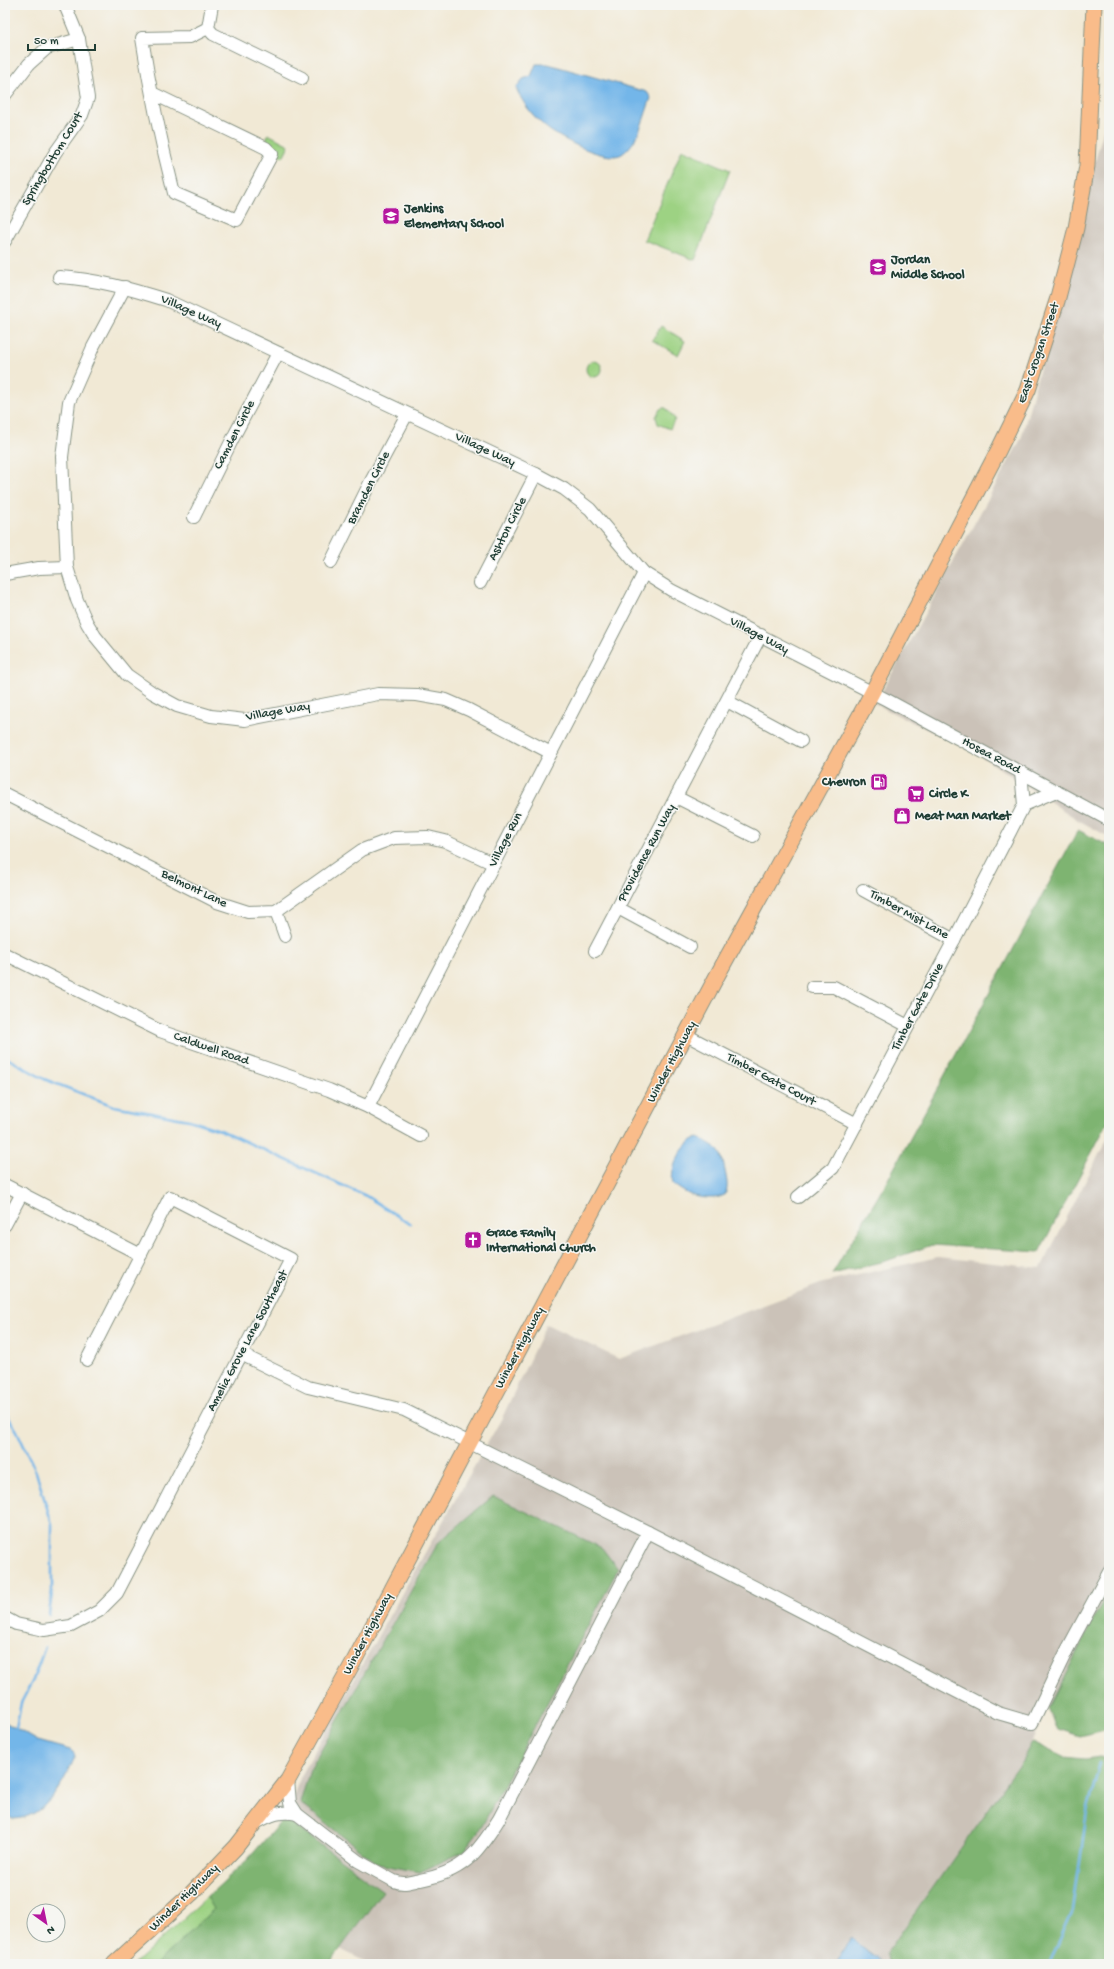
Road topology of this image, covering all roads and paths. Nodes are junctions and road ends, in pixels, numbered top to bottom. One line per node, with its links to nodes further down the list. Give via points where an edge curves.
1 (65, 5): 5 (street, Springbottom Court)
2 (212, 5): 4 (street)
3 (1094, 5): 22 (main road, East Crogan Street, via 1087,166 1076,228 1057,301 1028,390)
4 (208, 28): 6 (street, via 213,34); 7 (street, via 190,36 142,38)
5 (78, 39): 8 (street, via 47,48 29,64); 9 (street, Springbottom Court, via 88,98 82,115 55,153)
6 (302, 78)
7 (152, 94): 7 (street, via 174,192 237,220 272,154 266,148)
8 (5, 96)
9 (5, 241)
10 (59, 277): 11 (street, Village Way)
11 (125, 287): 12 (street, Village Way, via 166,300); 17 (street, Village Way, via 93,347 69,402 62,457)
12 (278, 353): 13 (street, Village Way); 15 (street, Camden Circle)
13 (407, 414): 14 (street, Village Way); 16 (street, Bramden Circle)
14 (536, 474): 18 (street, Village Way, via 564,489 590,508); 20 (street, Ashton Circle)
15 (194, 517)
16 (331, 562)
17 (67, 567): 19 (street, via 39,568); 25 (street, Village Way, via 76,600 87,623 106,650 127,675 176,706 211,716 245,720 378,694 417,695 446,700)
18 (644, 573): 21 (street, Village Way, via 671,590); 25 (street, Village Run)
19 (5, 574)
20 (480, 583)
21 (761, 635): 22 (street, Village Way); 23 (street, Providence Run Way)
22 (872, 693): 26 (street, Hosea Road); 44 (main road, Winder Highway)
23 (727, 701): 24 (street); 29 (street, Providence Run Way)
24 (801, 741)
25 (551, 753): 33 (street, Village Run)
26 (1021, 772): 27 (street, Hosea Road); 30 (street)
27 (1056, 791): 30 (street); 31 (street, Hosea Road)
28 (5, 794): 36 (street, Belmont Lane, via 217,902 248,912)
29 (676, 797): 32 (street, Providence Run Way); 35 (street, Providence Run Way)
30 (1024, 805): 38 (street, Timber Gate Drive)
31 (1109, 820)
32 (753, 836)
33 (494, 864): 36 (street, via 445,841 428,837 394,838 362,850); 45 (street, Village Run)
34 (864, 890): 38 (street, Timber Mist Lane)
35 (618, 908): 39 (street, Providence Run Way); 40 (street, Providence Run Way)
36 (276, 910): 37 (street)
37 (285, 936)
38 (954, 940): 43 (street, Timber Gate Drive)
39 (690, 947)
40 (595, 951)
41 (5, 954): 45 (street, Caldwell Road, via 160,1031 329,1090)
42 (812, 988): 43 (street, via 834,987)
43 (908, 1026): 46 (street, Timber Gate Drive)
44 (686, 1035): 46 (street, Timber Gate Court); 55 (main road, Winder Highway)
45 (368, 1108): 47 (street, Caldwell Road)
46 (857, 1124): 50 (street, Timber Gate Drive, via 833,1168)
47 (421, 1136)
48 (5, 1185): 49 (street)
49 (22, 1193): 51 (street); 52 (street)
50 (798, 1196)
51 (5, 1225)
52 (140, 1255): 53 (street, Amelia Grove Lane Southeast, via 170,1197 291,1259); 54 (street, Amelia Grove Lane Southeast)
53 (242, 1354): 55 (street, via 308,1387 404,1410); 58 (street, Amelia Grove Lane Southeast, via 117,1593 99,1611 71,1626 44,1630 16,1624)
54 (87, 1360)
55 (471, 1442): 56 (street); 59 (main road, Winder Highway)
56 (648, 1532): 57 (street, via 998,1713 1032,1723); 60 (street, via 499,1819 472,1858 446,1874 400,1884 358,1861)
57 (1109, 1572)
58 (5, 1618)
59 (288, 1780): 60 (street, via 288,1795); 61 (main road, Winder Highway)
60 (297, 1814): 61 (street, via 274,1814)
61 (256, 1824): 62 (main road, Winder Highway, via 208,1877)
62 (114, 1964)

